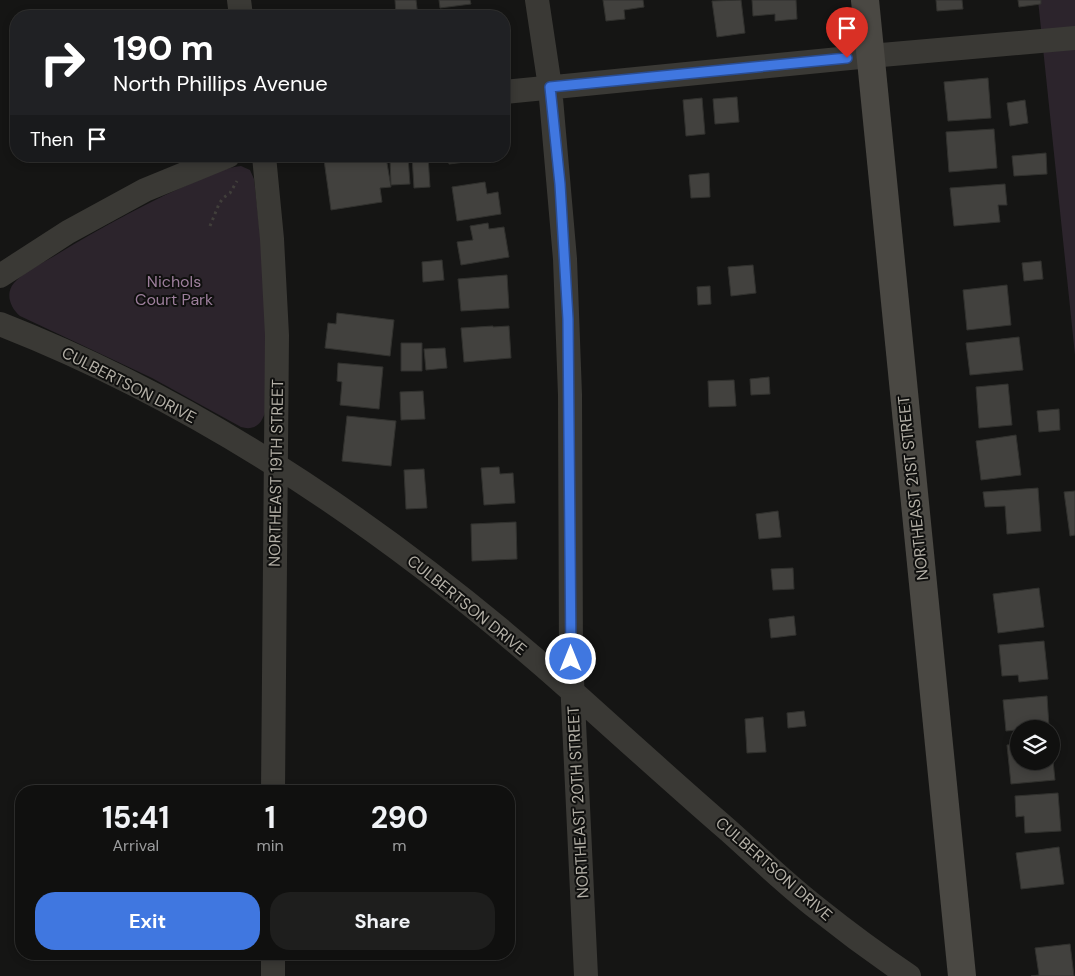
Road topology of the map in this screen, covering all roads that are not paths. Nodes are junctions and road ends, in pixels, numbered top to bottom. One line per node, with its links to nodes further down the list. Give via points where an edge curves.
1 (536, 0): 5 (street, NORTHEAST 20TH STREET)
2 (865, 0): 4 (street, NORTHEAST 21ST STREET)
3 (1075, 38): 4 (street)
4 (870, 56): 5 (street); 18 (street, NORTHEAST 21ST STREET)
5 (550, 87): 6 (street); 12 (street, NORTHEAST 20TH STREET, via 568,319)
6 (510, 91)
7 (213, 162): 9 (street, via 145,190 68,232)
8 (265, 162): 11 (street, NORTHEAST 19TH STREET, via 275,282)
9 (0, 276)
10 (0, 324): 11 (street, CULBERTSON DRIVE, via 125,380)
11 (276, 466): 12 (street, CULBERTSON DRIVE, via 418,564); 13 (street, NORTHEAST 19TH STREET)
12 (572, 692): 16 (street, NORTHEAST 20TH STREET); 17 (street, CULBERTSON DRIVE, via 816,907)
13 (273, 785)
14 (273, 960): 15 (street)
15 (273, 976)
16 (586, 976)
17 (909, 976)
18 (962, 976)

